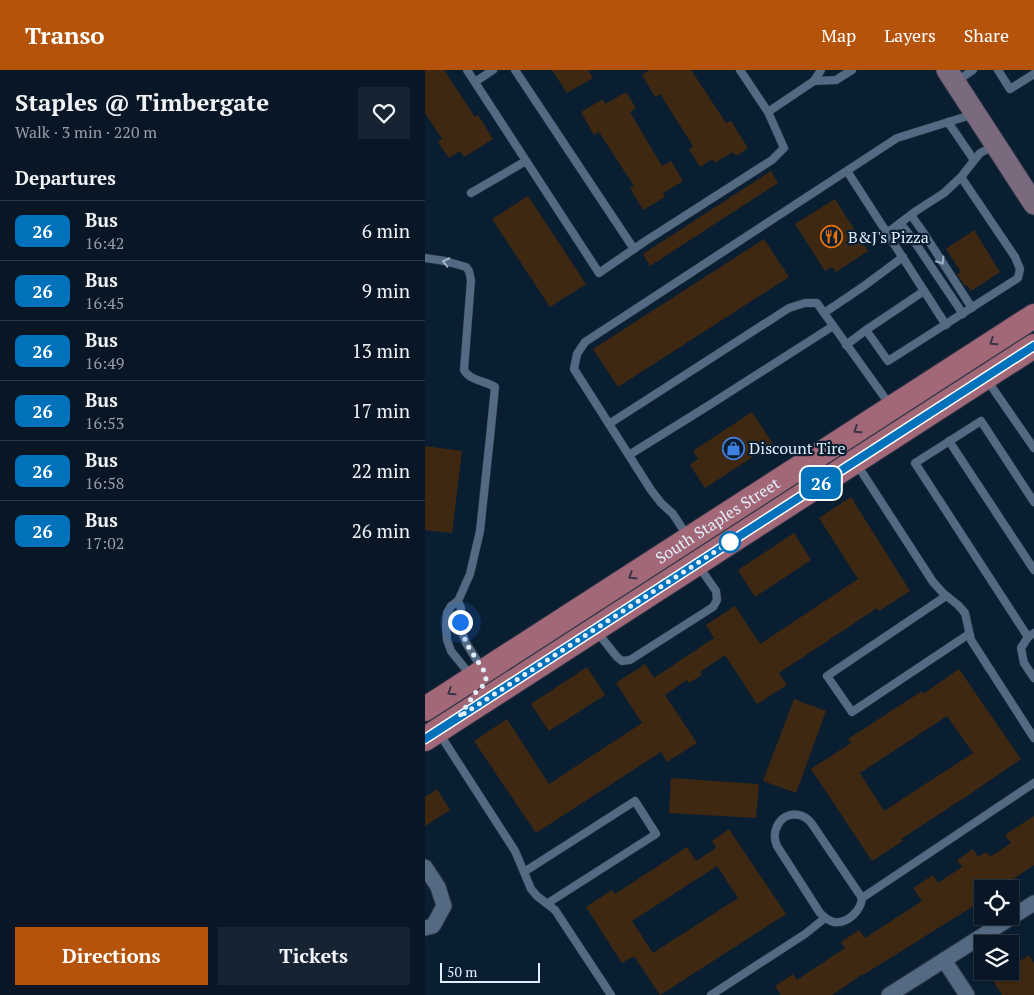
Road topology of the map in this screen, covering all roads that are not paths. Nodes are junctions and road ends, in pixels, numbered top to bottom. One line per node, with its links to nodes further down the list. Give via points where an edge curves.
1 (467, 70): 12 (lane)
2 (493, 70): 12 (lane)
3 (515, 70): 26 (lane)
4 (740, 70): 13 (lane)
5 (821, 70): 11 (lane)
6 (852, 70): 11 (lane, via 836,80)
7 (973, 70): 10 (lane)
8 (999, 70): 9 (lane, via 1010,89)
9 (1034, 74)
10 (951, 76): 14 (street)
11 (814, 80): 13 (lane)
12 (475, 82): 18 (lane)
13 (768, 112): 26 (lane, via 783,148 772,160)
14 (976, 114): 15 (lane); 16 (street)
15 (948, 122): 17 (lane); 19 (lane, via 897,138)
16 (996, 145): 17 (lane); 22 (street)
17 (974, 160): 20 (lane)
18 (526, 161): 21 (lane); 26 (lane, via 599,273)
19 (847, 171): 25 (lane); 41 (lane, via 585,342 577,354 574,369)
20 (961, 177): 23 (lane, via 944,194); 30 (lane, via 1020,269 1018,278)
21 (471, 193)
22 (1033, 199)
23 (911, 215): 24 (lane); 30 (lane, one-way to 30)
24 (900, 223): 25 (lane); 32 (lane)
25 (887, 233): 27 (lane)
26 (634, 249)
27 (903, 257): 29 (lane); 31 (lane)
28 (425, 258): 51 (lane, one-way to 28, via 471,574 480,531 495,387 467,375 464,370 471,280 467,267)
29 (924, 291): 34 (lane); 36 (lane)
30 (972, 308): 32 (lane)
31 (824, 313): 35 (lane); 41 (lane, via 817,303 789,308)
32 (963, 314): 34 (lane)
33 (1034, 316): 40 (main road, South Staples Street, one-way to 40)
34 (946, 325): 36 (lane, via 888,361)
35 (833, 326): 37 (lane); 44 (lane)
36 (866, 330): 37 (lane)
37 (846, 345): 40 (lane)
38 (1034, 346): 39 (main road, South Staples Street)
39 (986, 377): 43 (lane); 45 (main road, South Staples Street)
40 (892, 408): 47 (main road, South Staples Street, one-way to 47)
41 (609, 424): 44 (lane)
42 (949, 441): 46 (lane, via 981,421); 49 (lane); 54 (lane, via 915,463)
43 (1034, 448)
44 (629, 455): 47 (lane)
45 (855, 461): 48 (main road, South Staples Street); 50 (lane, via 933,582)
46 (1034, 502)
47 (689, 539): 55 (main road, South Staples Street, one-way to 55)
48 (697, 564): 52 (main road, South Staples Street); 52 (lane, via 715,591 717,600 705,613 630,660 623,661 617,657)
49 (1034, 570)
50 (947, 596): 53 (lane, via 965,613); 53 (lane, via 827,676 852,712)
51 (458, 601): 56 (lane, via 460,622); 56 (lane, via 447,613 447,640 451,651)
52 (595, 630): 58 (main road, South Staples Street)
53 (969, 634): 62 (lane)
54 (1031, 635): 57 (lane, via 1021,648 1024,663)
55 (539, 636): 56 (main road, South Staples Street); 58 (main road, via 507,672)
56 (479, 675): 59 (main road, South Staples Street, one-way to 59); 60 (main road, via 486,679 485,684)
57 (1034, 678)
58 (511, 683): 60 (main road, South Staples Street)
59 (425, 710)
60 (459, 717): 61 (main road, South Staples Street)
61 (431, 735): 65 (lane, via 515,851)
62 (1034, 738)
63 (1034, 783): 66 (lane)
64 (425, 867): 70 (street, via 438,887 444,906 433,926)
65 (524, 872): 68 (lane, via 533,893); 68 (lane, via 635,801 656,834)
66 (862, 898): 69 (lane, via 859,908 846,920 832,922); 69 (lane, via 810,821 798,814 785,817 776,827 774,841)
67 (1034, 903): 71 (street)
68 (547, 904): 72 (lane)
69 (825, 918): 73 (lane)
70 (425, 928)
71 (944, 960): 74 (street); 75 (street)
72 (611, 995)
73 (711, 995)
74 (889, 995)
75 (967, 995)

